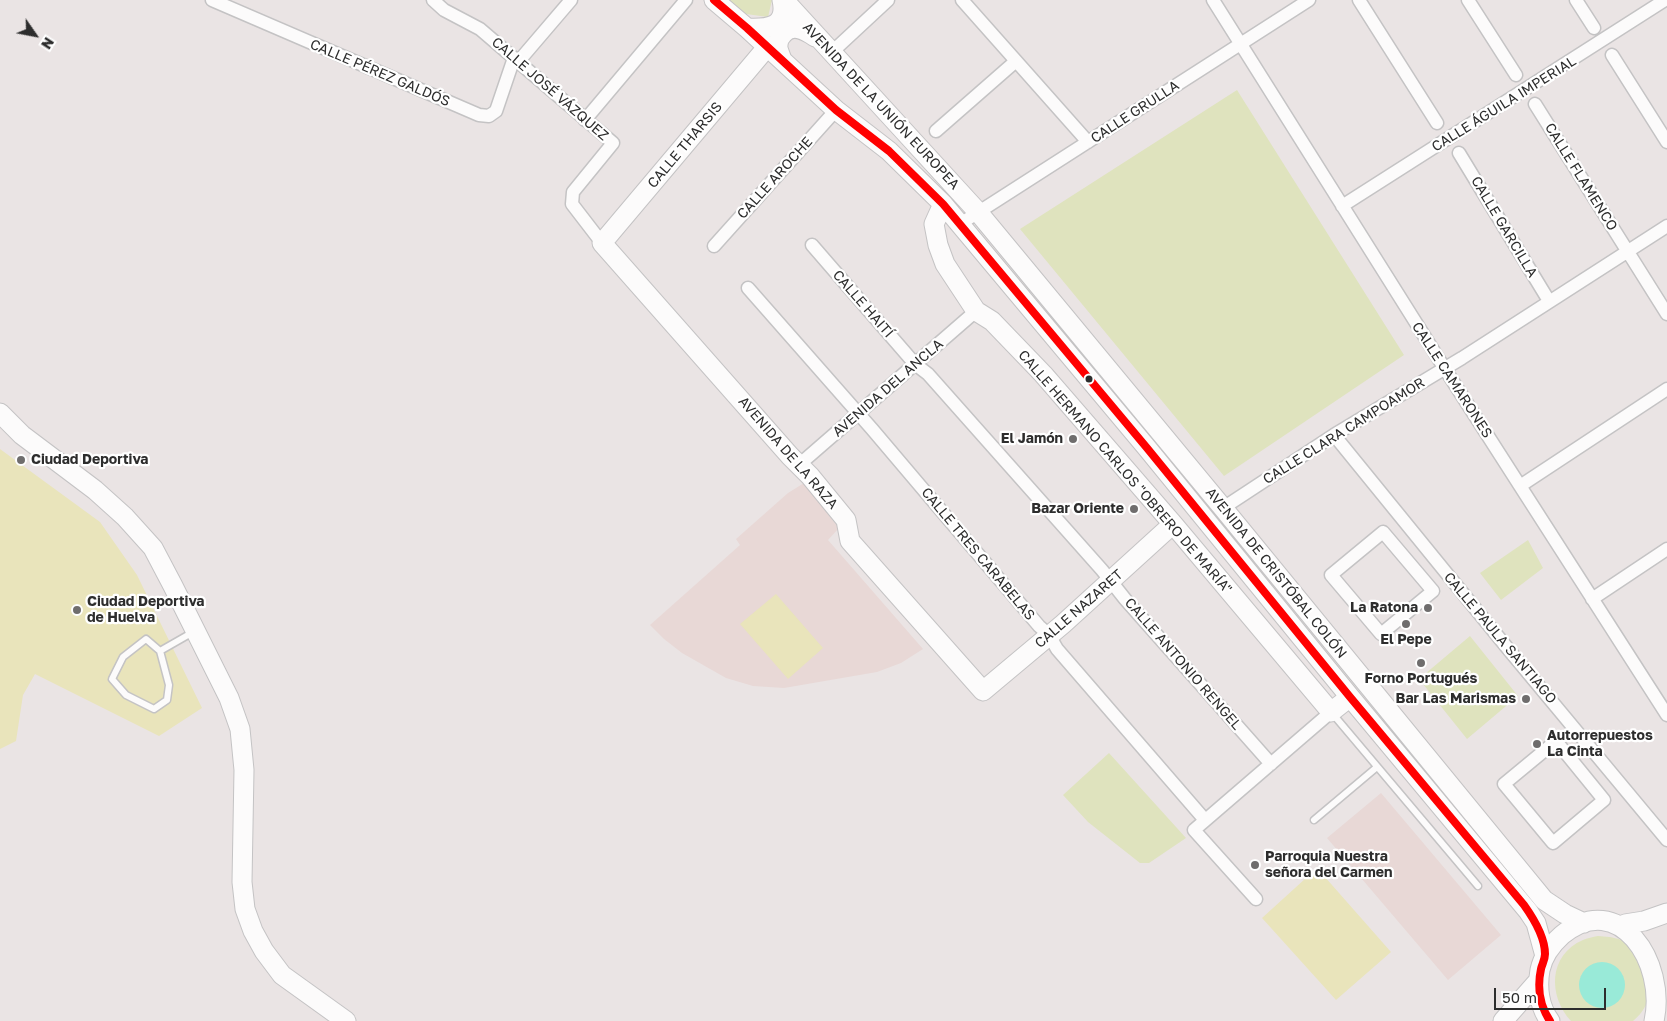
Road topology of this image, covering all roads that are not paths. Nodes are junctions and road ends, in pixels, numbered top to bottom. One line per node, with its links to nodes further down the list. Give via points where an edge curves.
1 (212, 0): 21 (street, CALLE PÉREZ GALDÓS, via 479,115 489,116 496,111)
2 (434, 0): 21 (street, CALLE JOSÉ VÁZQUEZ, via 444,10 480,29)
3 (571, 0): 21 (street)
4 (686, 0): 27 (street)
5 (714, 0): 15 (main road, AVENIDA DE CRISTÓBAL COLÓN)
6 (783, 0): 15 (main road, via 783,14 779,22 762,29); 19 (main road, AVENIDA DE LA UNIÓN EUROPEA)
7 (888, 0): 19 (street)
8 (962, 0): 23 (street)
9 (1213, 0): 17 (street, CALLE CAMARONES)
10 (1310, 0): 17 (street, CALLE GRULLA)
11 (1359, 0): 28 (street)
12 (1468, 0): 24 (street)
13 (1576, 0): 16 (street)
14 (1665, 0): 34 (street, CALLE ÁGUILA IMPERIAL)
15 (747, 28): 18 (main road, AVENIDA DE CRISTÓBAL COLÓN)
16 (1594, 28)
17 (1239, 45): 30 (street, CALLE GRULLA); 34 (street, CALLE CAMARONES)
18 (768, 46): 22 (main road, AVENIDA DE CRISTÓBAL COLÓN); 38 (main road, CALLE THARSIS)
19 (827, 47): 22 (main road, via 805,30 794,28 785,31 780,38 777,46); 35 (main road, AVENIDA DE LA UNIÓN EUROPEA)
20 (1612, 55): 31 (street)
21 (516, 60): 27 (street, CALLE JOSÉ VÁZQUEZ)
22 (782, 60): 26 (main road, AVENIDA DE CRISTÓBAL COLÓN)
23 (1016, 60): 29 (street); 30 (street)
24 (1516, 75)
25 (1534, 104): 41 (street, CALLE FLAMENCO)
26 (836, 110): 33 (main road, AVENIDA DE CRISTÓBAL COLÓN, via 889,152); 40 (street, CALLE AROCHE)
27 (585, 120): 38 (street, CALLE JOSÉ VÁZQUEZ, via 613,143 573,192 572,204)
28 (1438, 123)
29 (936, 132)
30 (1088, 142): 35 (street, CALLE GRULLA)
31 (1667, 142)
32 (1459, 154): 43 (street, CALLE GARCILLA)
33 (943, 204): 36 (main road, AVENIDA DE CRISTÓBAL COLÓN); 44 (main road, CALLE HERMANO CARLOS "OBRERO DE MARÍA", via 934,224 938,245 945,264)
34 (1342, 206): 47 (street, CALLE CAMARONES)
35 (978, 212): 36 (street, CALLE GRULLA); 54 (main road, AVENIDA DE CRISTÓBAL COLÓN)
36 (960, 224): 64 (main road, AVENIDA DE CRISTÓBAL COLÓN)
37 (1667, 226): 41 (street, CALLE CLARA CAMPOAMOR)
38 (602, 243): 52 (main road, AVENIDA DE LA RAZA)
39 (812, 245): 46 (street, CALLE HAITÍ)
40 (714, 246)
41 (1628, 251): 43 (street, CALLE CLARA CAMPOAMOR); 45 (street, CALLE FLAMENCO)
42 (748, 288): 50 (street, CALLE TRES CARABELAS)
43 (1549, 301): 47 (street, CALLE CLARA CAMPOAMOR)
44 (976, 311): 46 (street, AVENIDA DEL ANCLA); 55 (main road, CALLE HERMANO CARLOS "OBRERO DE MARÍA", via 992,321 1043,374)
45 (1667, 314)
46 (915, 364): 50 (street, AVENIDA DEL ANCLA); 58 (street, CALLE ANTONIO RENGEL, via 928,374)
47 (1445, 369): 51 (street, CALLE CLARA CAMPOAMOR); 53 (street, CALLE CAMARONES)
48 (1667, 389): 53 (street)
49 (0, 413): 60 (main road, via 22,435 125,517 152,548)
50 (859, 413): 52 (street, AVENIDA DEL ANCLA); 61 (street, CALLE TRES CARABELAS, via 1038,626)
51 (1334, 435): 54 (street, CALLE CLARA CAMPOAMOR); 72 (street, CALLE PAULA SANTIAGO)
52 (800, 464): 63 (main road, AVENIDA DE LA RAZA, via 846,520 850,541)
53 (1520, 486): 59 (street, CALLE CAMARONES)
54 (1223, 508): 76 (main road, AVENIDA DE CRISTÓBAL COLÓN, via 1544,900)
55 (1173, 524): 58 (main road, CALLE NAZARET); 66 (main road, CALLE HERMANO CARLOS "OBRERO DE MARÍA")
56 (1383, 532): 56 (street, via 1433,591 1381,634 1331,575)
57 (1667, 549): 59 (street)
58 (1111, 581): 61 (main road, CALLE NAZARET); 68 (street, CALLE ANTONIO RENGEL)
59 (1592, 599): 65 (street, CALLE CAMARONES)
60 (196, 631): 62 (lane); 83 (main road, via 229,698 240,729 244,770 242,882 245,909 253,931 282,975)
61 (1049, 635): 63 (main road, CALLE NAZARET); 70 (street, CALLE TRES CARABELAS, via 1057,649)
62 (160, 650): 62 (lane, via 169,685 167,700 154,709 126,695 112,679 123,657 146,639)
63 (983, 691)
64 (1350, 697): 66 (main road); 78 (main road, AVENIDA DE CRISTÓBAL COLÓN, via 1528,910 1536,923)
65 (1665, 708)
66 (1331, 712): 68 (street); 69 (lane)
67 (1556, 741): 67 (street, via 1604,800 1553,843 1504,784)
68 (1271, 764): 70 (street)
69 (1377, 767): 71 (lane); 73 (lane)
70 (1205, 820): 74 (street, via 1194,830)
71 (1314, 820)
72 (1667, 840)
73 (1478, 886)
74 (1256, 899)
75 (1667, 913): 77 (main road)
76 (1584, 923): 77 (main road, via 1611,921); 78 (main road, via 1562,936)
77 (1625, 924): 79 (main road, via 1649,940)
78 (1545, 956): 80 (main road)
79 (1665, 961): 81 (main road)
80 (1539, 980): 84 (main road); 85 (main road, via 1540,1000)
81 (1667, 988): 82 (main road)
82 (1657, 1020)
83 (346, 1021)
84 (1503, 1021)
85 (1550, 1021)

